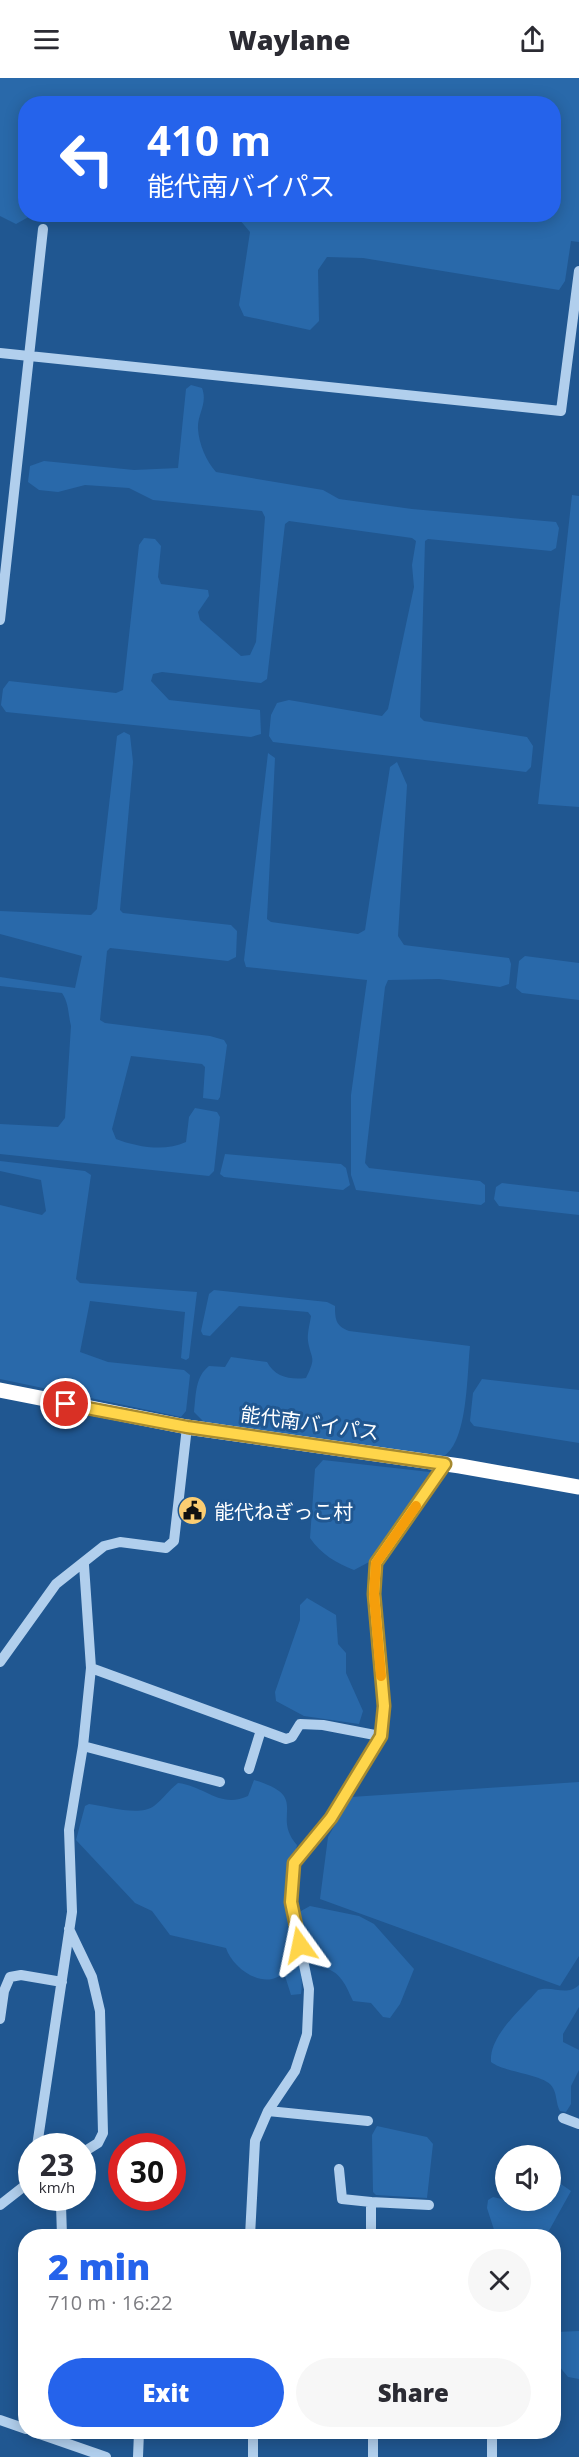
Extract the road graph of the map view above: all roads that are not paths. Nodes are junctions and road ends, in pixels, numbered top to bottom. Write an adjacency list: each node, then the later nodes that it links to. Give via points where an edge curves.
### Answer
1 (44, 229): 4 (street)
2 (579, 271): 4 (street, via 561,411)
3 (0, 354): 4 (street)
4 (30, 356): 5 (street)
5 (0, 620)
6 (0, 1390): 7 (highway, 能代南バイパス)
7 (187, 1427): 8 (highway, 能代南バイパス); 10 (street, via 174,1541 166,1548 120,1542 104,1546)
8 (445, 1464): 9 (highway, 能代南バイパス); 14 (street, via 376,1563 374,1594 384,1706)
9 (579, 1487)
10 (84, 1564): 11 (street, via 56,1584); 12 (street)
11 (0, 1662)
12 (91, 1668): 13 (street); 15 (street)
13 (261, 1730): 14 (street, via 286,1739 292,1737 300,1724 323,1725); 16 (street)
14 (381, 1736): 21 (street, via 331,1818 294,1863 291,1902 309,1989 307,2034 295,2071)
15 (83, 1746): 17 (street); 18 (street, via 69,1830 73,1888)
16 (249, 1769)
17 (220, 1782)
18 (69, 1929): 19 (street); 26 (street, via 92,1977 100,2011 103,2133)
19 (62, 1982): 20 (street, via 21,1975 10,1977); 25 (street)
20 (0, 2019)
21 (268, 2111): 23 (street); 34 (street, via 255,2141)
22 (563, 2118): 24 (street)
23 (368, 2121)
24 (579, 2124)
25 (39, 2133)
26 (96, 2144)
27 (339, 2169): 29 (street, via 342,2199)
28 (18, 2191): 30 (street)
29 (371, 2202): 31 (street); 35 (street)
30 (0, 2205)
31 (429, 2205)
32 (63, 2211): 33 (street)
33 (62, 2229)
34 (250, 2229)
35 (371, 2229)
36 (0, 2420): 37 (street)
37 (18, 2426)
38 (54, 2439): 43 (street)
39 (139, 2439): 44 (street)
40 (253, 2439): 45 (street)
41 (373, 2439): 46 (street)
42 (492, 2439): 47 (street)
43 (106, 2457)
44 (138, 2457)
45 (253, 2457)
46 (373, 2457)
47 (492, 2457)

